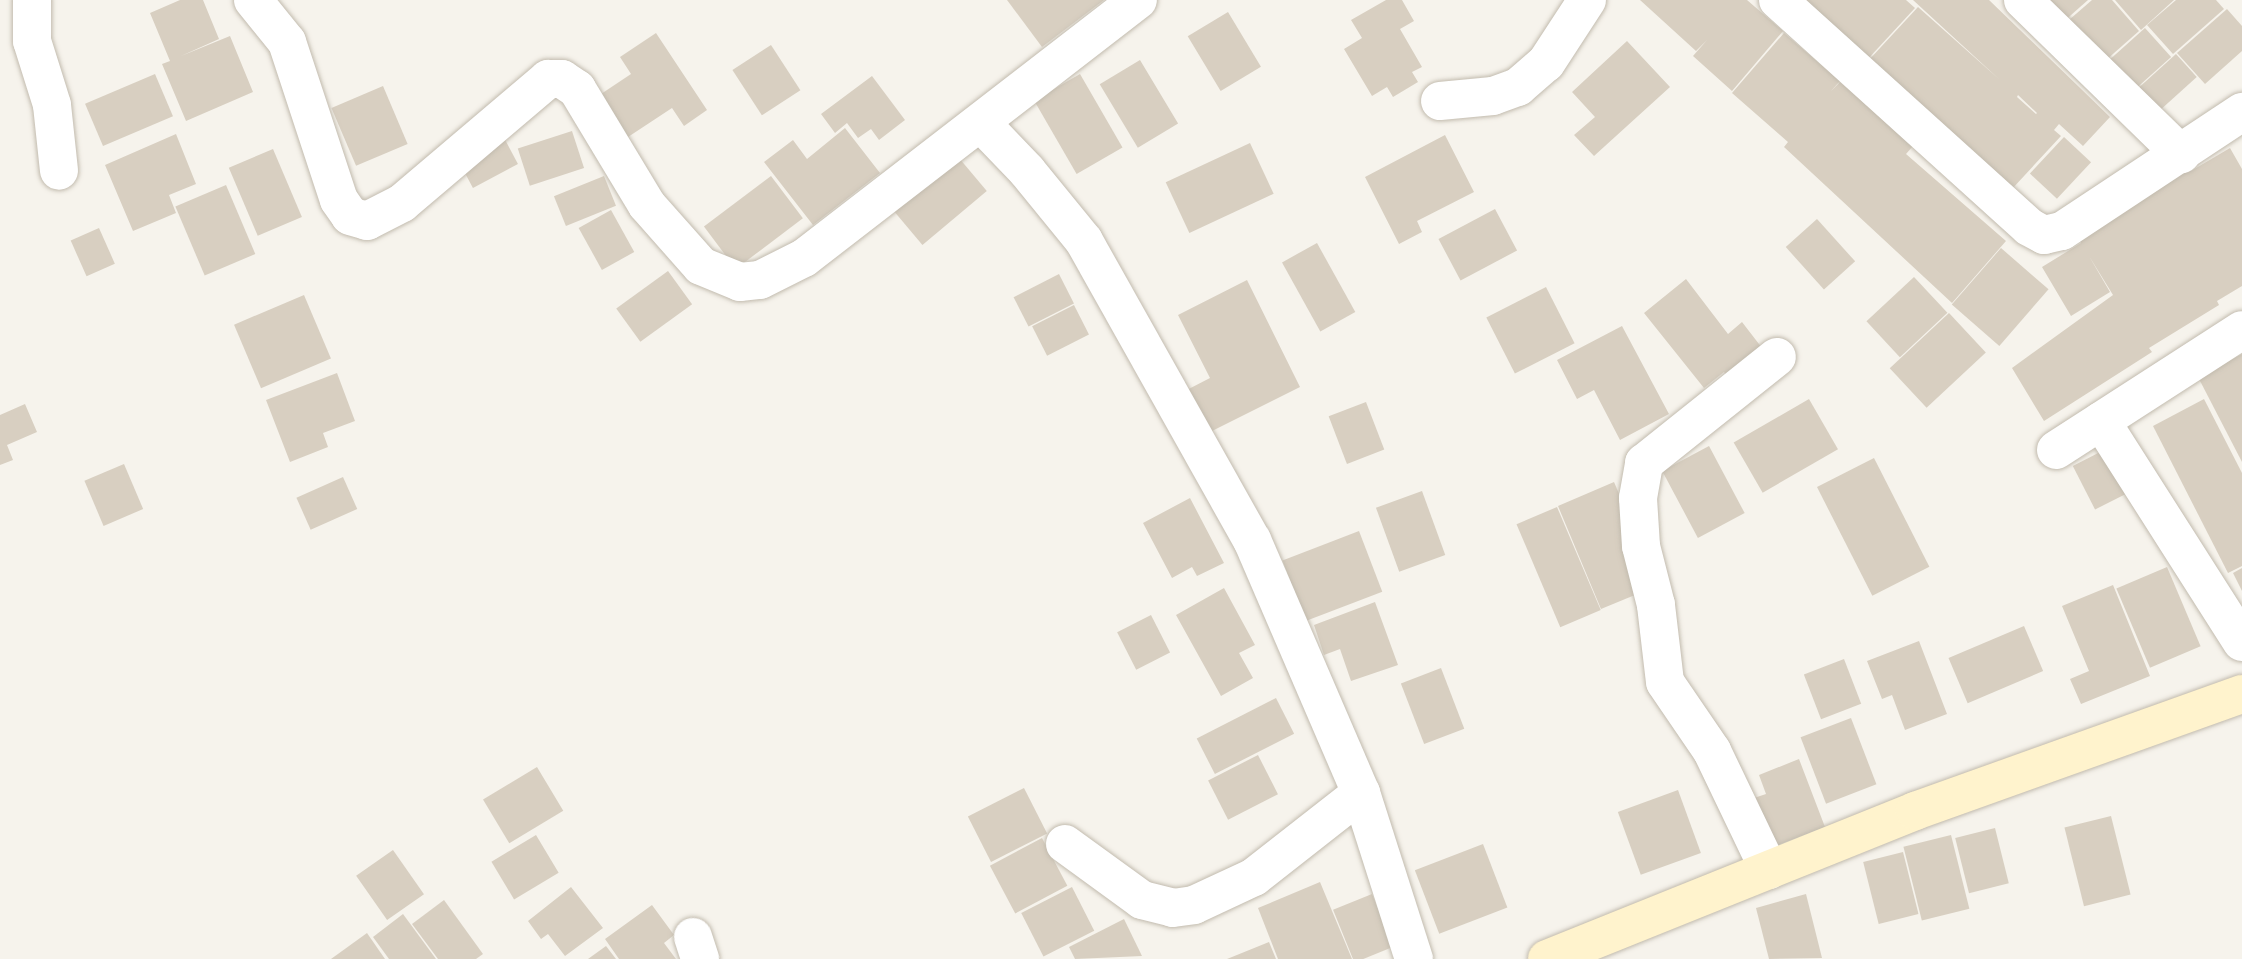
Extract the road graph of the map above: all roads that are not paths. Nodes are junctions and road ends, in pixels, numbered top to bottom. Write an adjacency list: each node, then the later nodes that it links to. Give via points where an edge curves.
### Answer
1 (32, 0): 11 (street, via 32,41 52,105)
2 (253, 0): 9 (street, via 287,42 339,200 350,216 367,221 402,203 548,79 562,79 577,89 647,205 701,266 740,282 760,280 804,258 956,137)
3 (1138, 0): 9 (street)
4 (1587, 0): 7 (street, via 1546,63 1518,87 1493,96)
5 (1778, 0): 10 (street, via 2029,227 2044,235 2062,231)
6 (2023, 0): 10 (street)
7 (1440, 101)
8 (2241, 114): 10 (street)
9 (982, 124): 18 (street, via 1084,242 1166,381 1252,540)
10 (2180, 154)
11 (59, 171)
12 (2242, 330): 14 (street)
13 (1777, 358): 20 (street, via 1644,463 1638,498 1641,546 1656,605 1665,682 1712,751)
14 (2101, 421): 15 (street); 16 (street)
15 (2056, 450)
16 (2242, 642)
17 (2242, 694): 20 (street, via 1915,811)
18 (1361, 793): 19 (street, via 1254,877 1194,905 1173,908 1142,900); 21 (street)
19 (1065, 844)
20 (1769, 870): 22 (street)
21 (1414, 959)
22 (1548, 959)

